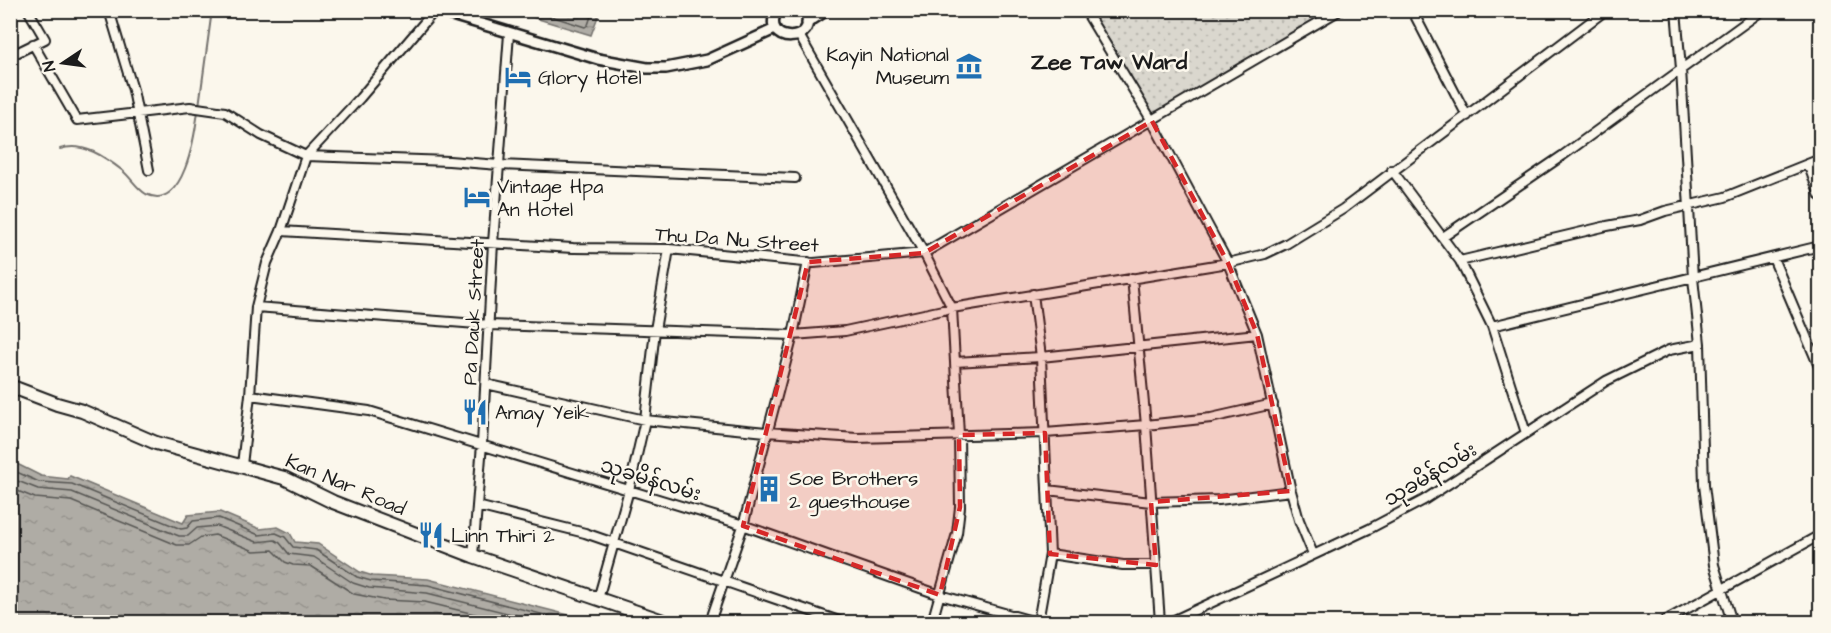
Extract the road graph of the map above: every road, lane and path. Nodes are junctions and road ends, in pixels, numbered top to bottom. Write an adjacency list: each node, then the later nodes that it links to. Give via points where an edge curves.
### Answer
1 (28, 10): 17 (street, via 45,39)
2 (109, 10): 20 (street)
3 (435, 10): 15 (street); 23 (street)
4 (777, 10): 14 (street, via 773,18)
5 (804, 10): 13 (street)
6 (827, 10): 13 (street)
7 (1085, 10): 22 (street)
8 (1340, 10): 22 (street, Thu Da Nu Street)
9 (1412, 10): 21 (street)
10 (1606, 10): 21 (street)
11 (1676, 10): 19 (street)
12 (1762, 10): 19 (street)
13 (807, 22): 16 (street)
14 (775, 29): 15 (street, via 707,60 666,68 629,66); 16 (street, via 788,38)
15 (509, 34): 26 (street, Pa Dauk Street)
16 (799, 36): 37 (street)
17 (33, 44): 18 (street); 20 (street, via 77,120)
18 (10, 56)
19 (1681, 69): 31 (street); 33 (street)
20 (138, 112): 23 (street, via 190,107 225,112 261,135); 27 (street)
21 (1467, 116): 28 (street)
22 (1152, 121): 37 (street, Thu Da Nu Street); 41 (street)
23 (306, 156): 26 (street); 32 (street)
24 (1821, 159): 25 (street)
25 (1808, 164): 30 (street); 31 (street, via 1725,197)
26 (499, 165): 29 (street); 34 (street, Pa Dauk Street)
27 (149, 170)
28 (1392, 170): 33 (street); 41 (street, via 1342,209 1286,244)
29 (795, 178)
30 (1821, 196)
31 (1689, 205): 39 (street); 43 (street)
32 (281, 231): 34 (street, Thu Da Nu Street); 45 (street, via 267,262)
33 (1443, 237): 39 (street)
34 (493, 243): 36 (street, Thu Da Nu Street); 47 (street, Pa Dauk Street)
35 (1821, 246): 38 (street)
36 (669, 249): 40 (street, Thu Da Nu Street); 49 (street)
37 (924, 253): 40 (street, Thu Da Nu Street); 46 (street)
38 (1773, 258): 43 (street); 56 (street)
39 (1460, 261): 48 (street)
40 (808, 262): 51 (street)
41 (1228, 263): 42 (street); 50 (street)
42 (1132, 278): 44 (street); 53 (street)
43 (1694, 278): 48 (street); 52 (street)
44 (1033, 294): 46 (street); 54 (street)
45 (256, 307): 47 (street); 59 (street)
46 (952, 308): 51 (street, via 846,331); 55 (street)
47 (490, 325): 49 (street); 57 (street, Pa Dauk Street)
48 (1492, 326): 65 (street)
49 (655, 330): 51 (street); 61 (street)
50 (1257, 334): 53 (street); 60 (street)
51 (793, 335): 63 (street)
52 (1700, 344): 65 (street, သုခမိန်လမ်း, via 1670,350 1606,381); 82 (street, via 1704,485)
53 (1139, 347): 54 (street); 62 (street)
54 (1041, 357): 55 (street); 64 (street)
55 (955, 362): 66 (street)
56 (1821, 369)
57 (486, 384): 61 (street); 67 (street, Pa Dauk Street)
58 (10, 386): 68 (main road, Kan Nar Road, via 156,443)
59 (250, 395): 67 (street, သုခမိန်လမ်း, via 369,411); 68 (street)
60 (1273, 404): 62 (street, via 1211,418); 71 (street)
61 (645, 420): 63 (street); 69 (street)
62 (1146, 425): 64 (street); 72 (street)
63 (766, 432): 66 (street, via 857,438); 74 (street)
64 (1045, 433): 66 (street); 70 (street)
65 (1527, 433): 78 (street, သုခမိန်လမ်း, via 1424,500)
66 (959, 435): 83 (street, via 957,533)
67 (482, 444): 69 (street, သုခမိန်လမ်း); 73 (street, Pa Dauk Street)
68 (242, 465): 79 (main road, Kan Nar Road, via 284,478 333,502)
69 (629, 490): 74 (street, သုခမိန်လမ်း); 76 (street)
70 (1047, 490): 72 (street); 77 (street)
71 (1291, 491): 72 (street, via 1219,500); 78 (street)
72 (1151, 502): 80 (street)
73 (477, 506): 76 (street); 79 (street, Pa Dauk Street)
74 (743, 526): 81 (street); 83 (street, သုခမိန်လမ်း)
75 (1821, 535): 82 (street)
76 (614, 542): 81 (street); 84 (street)
77 (1050, 554): 80 (street, via 1124,565); 89 (street)
78 (1313, 554): 91 (street, သုခမိန်လမ်း)
79 (473, 556): 84 (main road, Kan Nar Road)
80 (1156, 565): 90 (street)
81 (724, 580): 86 (street); 87 (street)
82 (1721, 591): 92 (street); 93 (street)
83 (940, 595): 88 (street); 89 (street, သုခမိန်လမ်း)
84 (598, 599): 85 (main road, Kan Nar Road)
85 (666, 622)
86 (710, 622)
87 (842, 622)
88 (932, 622)
89 (1037, 622)
90 (1160, 622)
91 (1170, 622)
92 (1663, 622)
93 (1732, 622)

